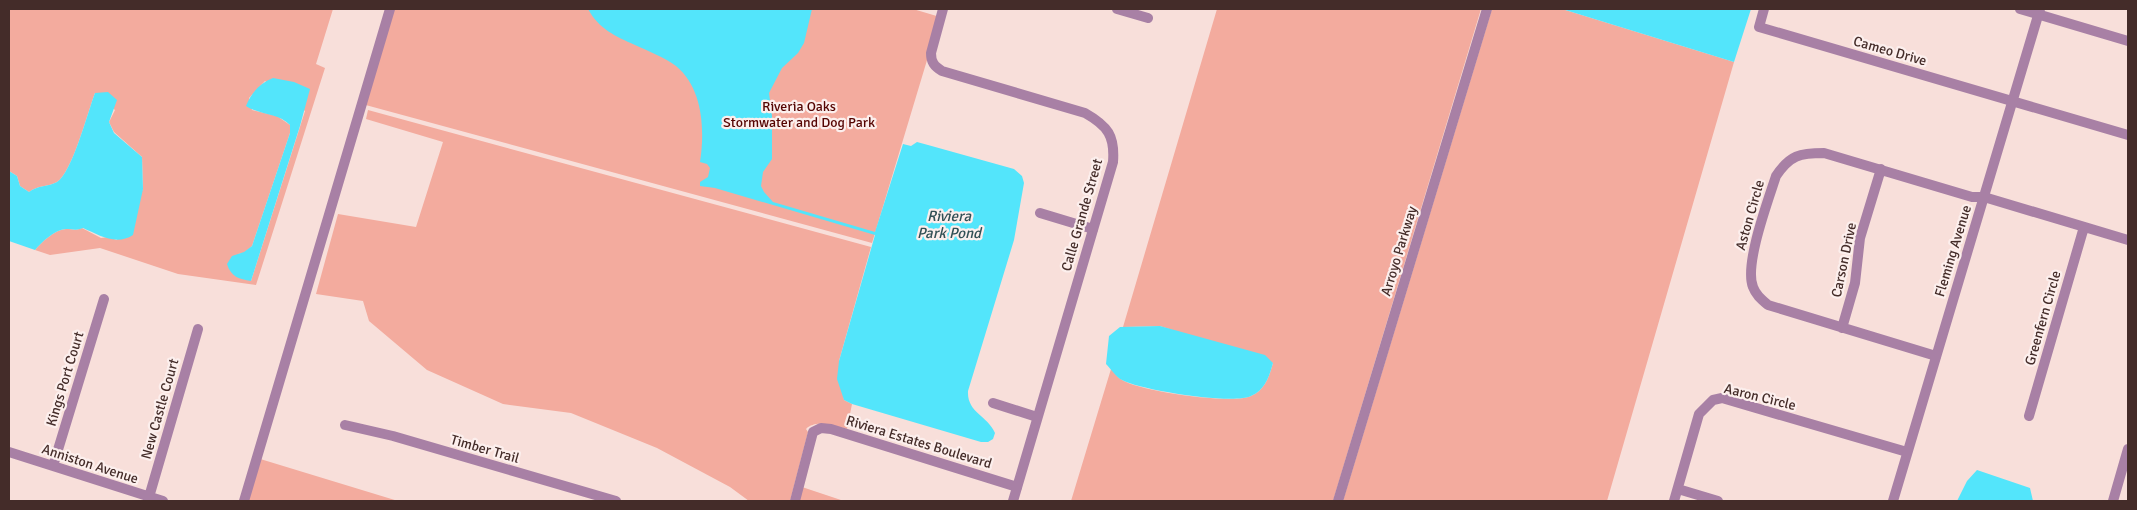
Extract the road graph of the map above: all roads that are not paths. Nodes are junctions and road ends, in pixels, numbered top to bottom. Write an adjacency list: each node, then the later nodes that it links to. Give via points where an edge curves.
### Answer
1 (390, 9): 34 (street)
2 (943, 9): 16 (street, Calle Grande Street, via 931,53 935,66 942,71 1086,113 1109,133 1114,146 1113,162)
3 (1116, 9): 8 (street)
4 (1486, 9): 38 (street, Arroyo Parkway)
5 (1764, 9): 10 (street, Cameo Drive, via 1759,28)
6 (2020, 9): 7 (street)
7 (2040, 11): 9 (street); 10 (street, Fleming Avenue)
8 (1148, 18)
9 (2128, 40)
10 (2013, 101): 11 (street, Cameo Drive); 13 (street, Fleming Avenue)
11 (2128, 135)
12 (1881, 169): 13 (street, Aston Circle, via 1972,197); 19 (street, Carson Drive, via 1860,238 1855,283); 19 (street, Aston Circle, via 1824,153 1806,153 1791,158 1776,176 1750,265 1752,285 1757,296 1768,305)
13 (1984, 197): 15 (street, Aston Circle); 21 (street, Fleming Avenue)
14 (1040, 213): 16 (street)
15 (2084, 227): 17 (street, Aston Circle); 23 (street, Greenfern Circle)
16 (1093, 229): 24 (street, Calle Grande Street)
17 (2128, 240)
18 (104, 299): 29 (street, Kings Port Court)
19 (1842, 328): 21 (street, Aston Circle)
20 (198, 329): 32 (street, New Castle Court)
21 (1936, 356): 28 (street, Fleming Avenue)
22 (993, 403): 24 (street)
23 (2029, 416)
24 (1037, 417): 30 (street, Calle Grande Street)
25 (345, 425): 35 (street, Timber Trail)
26 (2128, 449): 42 (street)
27 (9, 452): 29 (street, Anniston Avenue)
28 (1907, 452): 31 (street, Aaron Circle, via 1722,398 1713,400 1699,414); 41 (street, Fleming Avenue)
29 (53, 466): 32 (street, Anniston Avenue)
30 (1017, 487): 36 (street, Riviera Estates Boulevard, via 821,428 813,432); 37 (street, Calle Grande Street)
31 (1678, 489): 39 (street, Aaron Circle); 40 (street)
32 (149, 497): 33 (street, Anniston Avenue)
33 (164, 501)
34 (244, 501)
35 (616, 501)
36 (795, 501)
37 (1013, 501)
38 (1338, 501)
39 (1674, 501)
40 (1718, 501)
41 (1892, 501)
42 (2112, 501)

